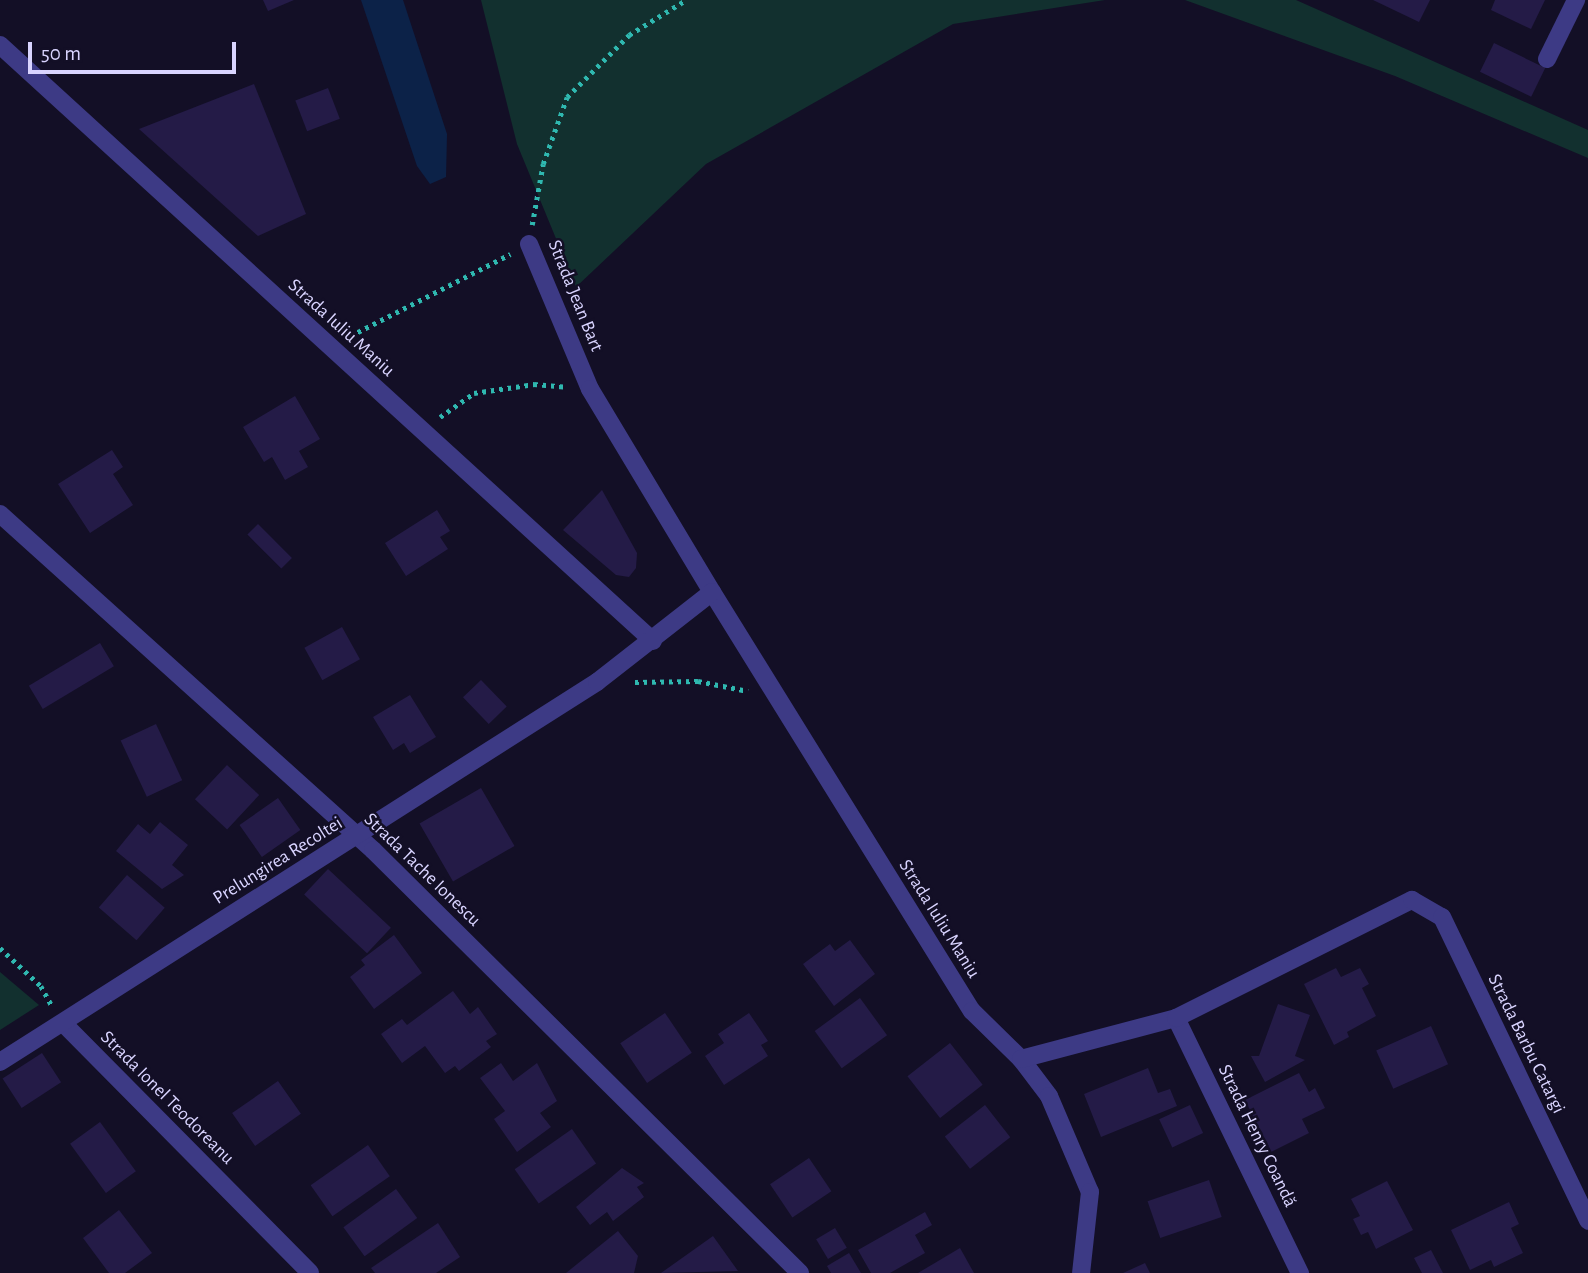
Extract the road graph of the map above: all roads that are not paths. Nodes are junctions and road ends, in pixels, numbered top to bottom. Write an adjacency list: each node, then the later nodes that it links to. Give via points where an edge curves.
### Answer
1 (1576, 0): 3 (street)
2 (0, 45): 7 (street, Strada Iuliu Maniu)
3 (1548, 58)
4 (529, 244): 6 (street, Strada Jean Bart, via 590,389)
5 (0, 514): 8 (street, Strada Tache Ionescu)
6 (712, 592): 7 (street, Prelungirea Recoltei); 11 (street, Strada Iuliu Maniu, via 972,1011)
7 (653, 642): 8 (street, Prelungirea Recoltei)
8 (357, 835): 10 (street, Prelungirea Recoltei); 14 (street, Strada Tache Ionescu)
9 (1176, 1018): 11 (street); 13 (street, Strada Barbu Catargi, via 1412,900 1442,917); 17 (street, Strada Henry Coandă)
10 (63, 1023): 12 (street, Prelungirea Recoltei); 15 (street, Strada Ionel Teodoreanu)
11 (1021, 1059): 16 (street, Strada Iuliu Maniu, via 1049,1096 1090,1192)
12 (0, 1062)
13 (1588, 1221)
14 (795, 1271)
15 (310, 1273)
16 (1081, 1273)
17 (1300, 1273)

